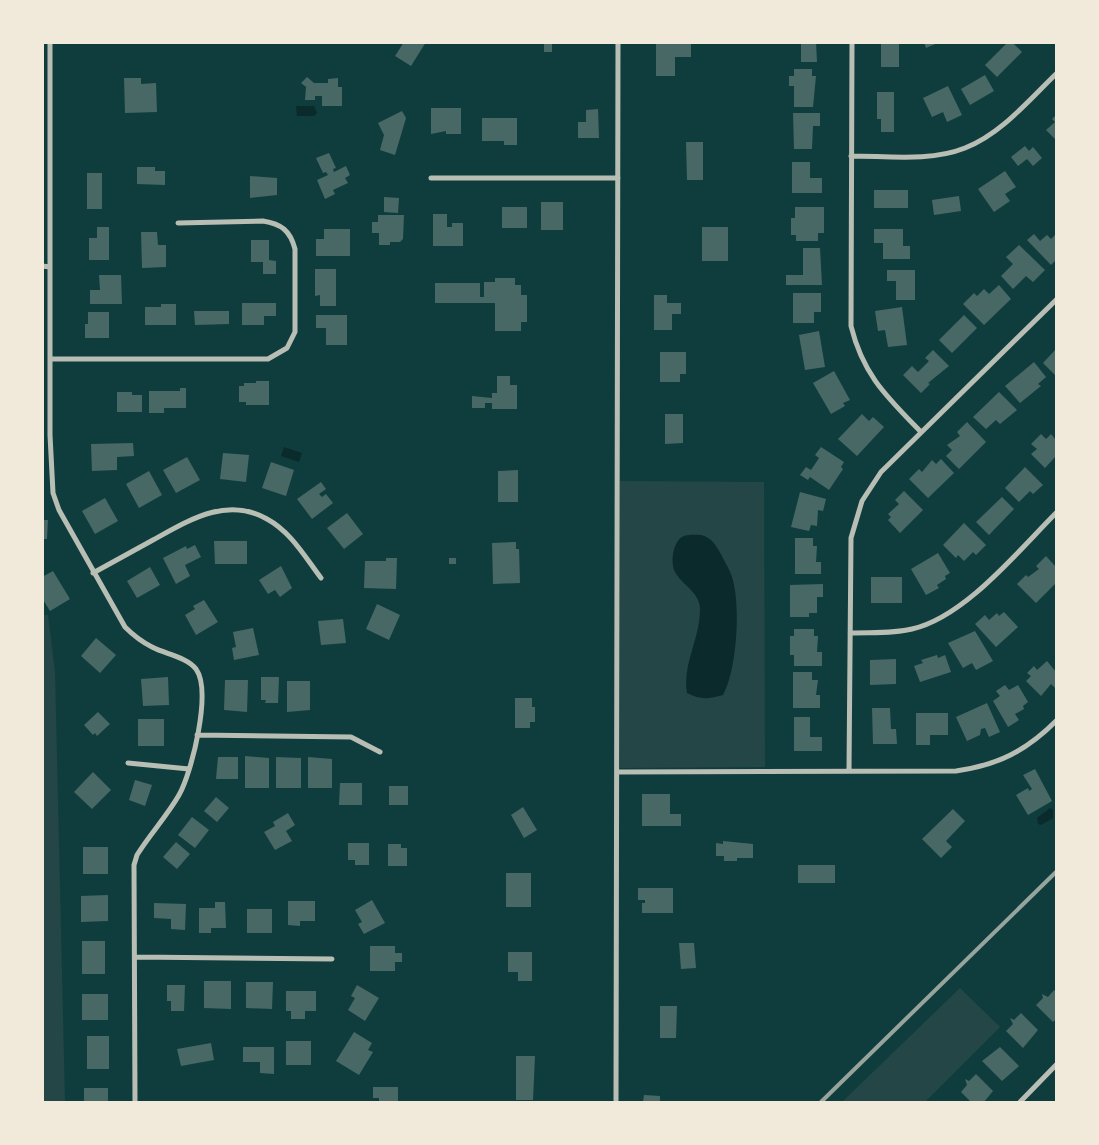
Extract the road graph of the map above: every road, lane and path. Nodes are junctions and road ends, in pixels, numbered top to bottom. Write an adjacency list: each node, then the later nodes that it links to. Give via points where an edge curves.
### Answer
1 (50, 42): 6 (street)
2 (618, 42): 9 (street)
3 (852, 42): 7 (street)
4 (1056, 74): 7 (street, via 1004,124 964,149 922,156)
5 (42, 90): 6 (street)
6 (50, 90): 12 (street)
7 (851, 156): 15 (street, via 849,309 857,351 879,388)
8 (431, 178): 9 (street)
9 (618, 178): 28 (street)
10 (178, 223): 14 (street, via 263,221 285,228 292,237 295,268 295,332 287,348 268,359)
11 (42, 266): 12 (street)
12 (50, 267): 14 (street)
13 (1056, 300): 15 (street)
14 (50, 359): 17 (street)
15 (921, 432): 21 (street, via 881,472 862,501 851,538)
16 (42, 434): 17 (street)
17 (50, 434): 19 (street, via 53,493 70,533)
18 (1056, 513): 21 (street, via 974,594 944,616 912,629)
19 (94, 573): 20 (street, via 188,520 207,512 240,510 263,517 282,530); 23 (street, via 115,613 132,634 196,669 202,681 203,694)
20 (321, 578)
21 (850, 633): 27 (street)
22 (1056, 721): 27 (street, via 1038,740 983,767 956,771)
23 (197, 735): 24 (street, via 351,738); 26 (street)
24 (380, 752)
25 (128, 763): 26 (street)
26 (189, 769): 29 (street, via 180,794 136,860 133,880)
27 (849, 770): 28 (street)
28 (617, 772): 33 (street)
29 (136, 958): 30 (street); 32 (street)
30 (332, 959)
31 (1056, 1065): 34 (street)
32 (135, 1102)
33 (616, 1102)
34 (1020, 1102)

